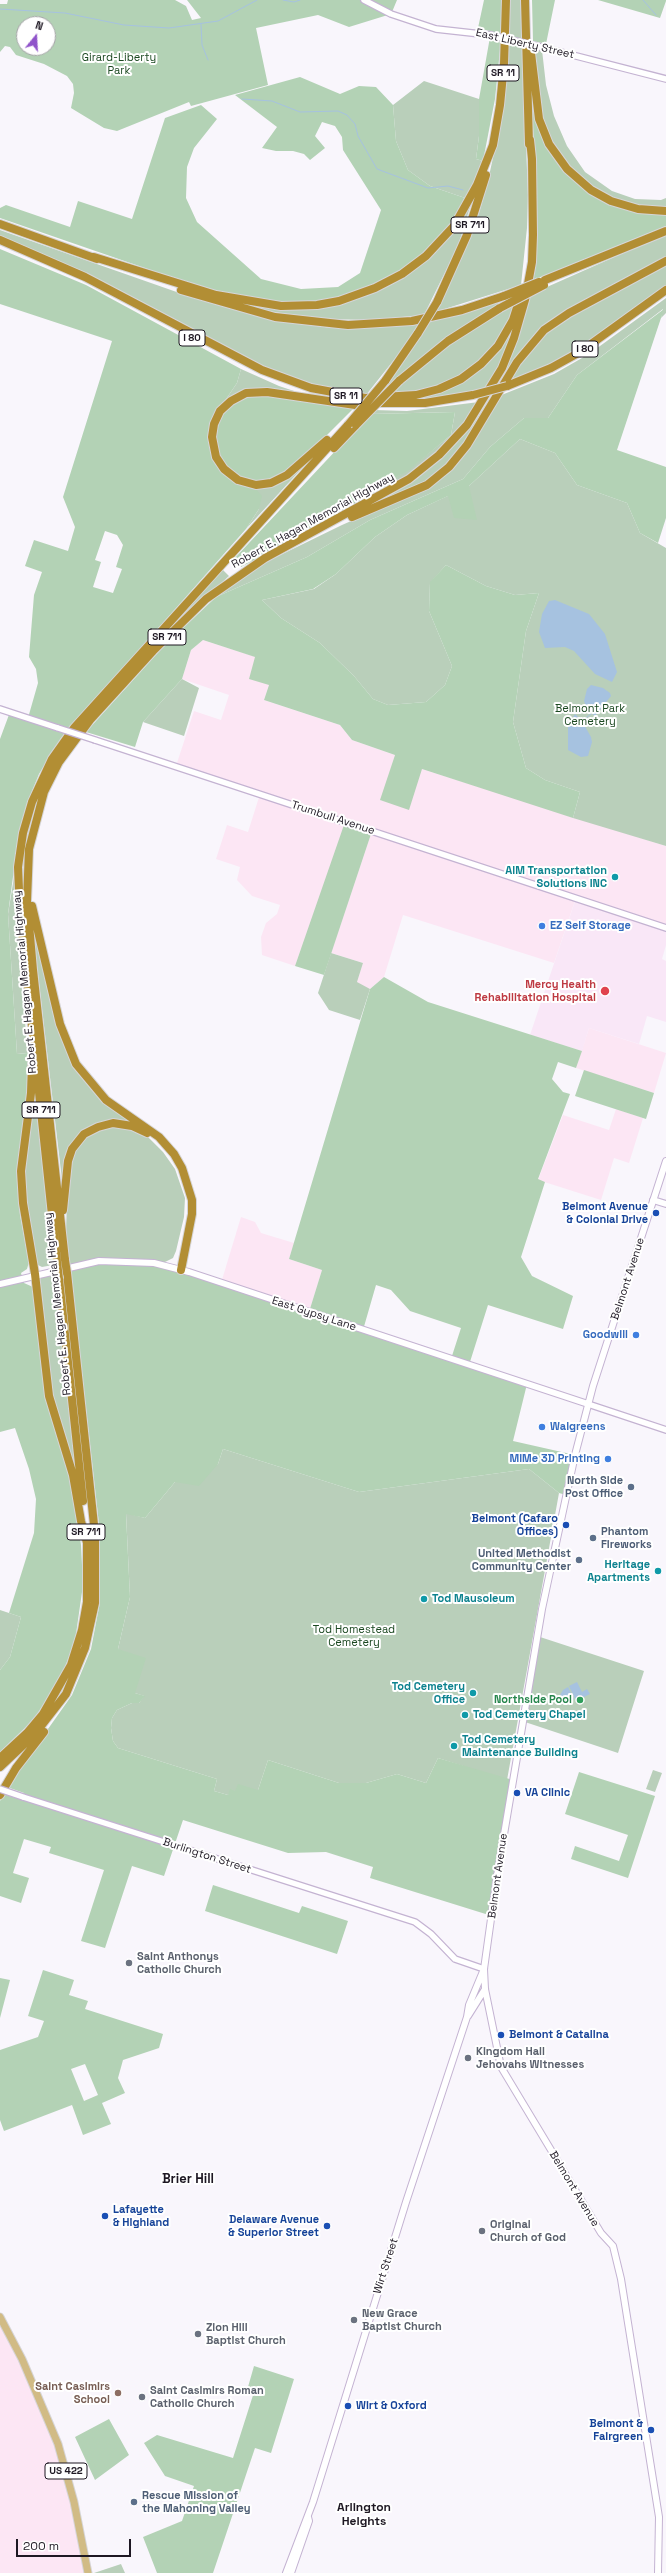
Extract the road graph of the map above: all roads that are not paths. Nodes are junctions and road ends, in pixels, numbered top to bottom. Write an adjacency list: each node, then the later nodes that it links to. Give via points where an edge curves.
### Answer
1 (364, 0): 4 (street, East Liberty Street, bridge, via 391,14 436,30 490,35)
2 (506, 0): 6 (highway, SR 11, via 504,64)
3 (525, 0): 5 (highway, SR 11); 7 (highway, via 530,26 537,112 555,154 573,175 601,196 626,206)
4 (666, 79)
5 (530, 140): 10 (highway, SR 11, via 529,243 524,284 513,320 498,346 471,372 450,384 416,395 389,398 344,396 279,377 231,355 85,277); 20 (highway, Robert E. Hagan Memorial Highway / SR 711, via 532,262 519,323 495,382 467,426 424,468 388,493)
6 (493, 145): 12 (highway, SR 11, via 468,204 438,244 418,263 390,281 339,301 298,306 254,303 216,295); 19 (highway, SR 711, bridge, via 483,189 469,229 437,302 385,381)
7 (666, 211)
8 (0, 224): 12 (highway)
9 (666, 231): 14 (highway)
10 (0, 240)
11 (0, 244): 18 (highway, I 80, via 94,285 238,362 288,384 343,399 381,404)
12 (94, 257): 14 (highway, bridge, via 228,305 275,317 319,324 364,325 412,321 462,310)
13 (666, 261): 20 (highway, via 569,313 544,330 517,362 460,456 434,480 417,490)
14 (544, 282): 19 (highway, bridge, via 448,341)
15 (666, 290): 17 (highway, I 80)
16 (666, 294): 17 (highway)
17 (655, 298): 18 (highway, I 80, bridge, via 580,352 551,368)
18 (472, 398): 19 (highway, via 422,407 380,407 267,392 246,393 220,411 212,430 212,444 220,463 234,478 249,484 267,484 295,470)
19 (349, 425): 24 (highway, Robert E. Hagan Memorial Highway / SR 711, via 276,509 258,523 74,728 43,776 26,823 18,867)
20 (322, 529): 22 (highway, Robert E. Hagan Memorial Highway / SR 711, via 248,568 206,599 153,651 90,720 59,762 44,792 30,841)
21 (0, 709): 23 (street, Trumbull Avenue, bridge)
22 (27, 876): 28 (highway, Robert E. Hagan Memorial Highway / SR 711, via 32,970); 30 (highway, via 57,1015 71,1054 86,1079 106,1100 167,1145 189,1184 192,1214)
23 (666, 928)
24 (25, 959): 29 (highway, Robert E. Hagan Memorial Highway / SR 711); 31 (highway, via 32,1069 21,1183)
25 (666, 1161): 26 (main road, Belmont Avenue)
26 (653, 1200): 27 (street); 33 (main road, Belmont Avenue)
27 (666, 1204)
28 (61, 1229): 29 (highway, Robert E. Hagan Memorial Highway / SR 711); 30 (highway, via 65,1173 72,1149 91,1130 106,1124 132,1126 149,1135 166,1150 184,1182 188,1215)
29 (61, 1261): 35 (highway, Robert E. Hagan Memorial Highway / SR 711, bridge, via 59,1279); 36 (highway, Robert E. Hagan Memorial Highway / SR 711, bridge, via 67,1274 97,1570 90,1630 80,1664)
30 (179, 1269): 31 (main road, East Gypsy Lane, via 130,1260 99,1261); 33 (main road, East Gypsy Lane)
31 (35, 1274): 32 (main road, East Gypsy Lane); 35 (highway, via 49,1396 73,1475 80,1521)
32 (0, 1284)
33 (588, 1404): 34 (street); 41 (main road, Belmont Avenue, via 542,1609 498,1869)
34 (666, 1430)
35 (88, 1543): 37 (highway, Robert E. Hagan Memorial Highway / SR 711, via 89,1586 86,1609 71,1665 43,1714)
36 (66, 1694): 38 (highway, Robert E. Hagan Memorial Highway / SR 711, via 34,1735); 40 (highway, via 58,1712 16,1768)
37 (0, 1758)
38 (0, 1767)
39 (0, 1789): 41 (street, Burlington Street, bridge, via 415,1922 431,1934 455,1959)
40 (0, 1795)
41 (484, 1969): 42 (main road, Belmont Avenue); 43 (main road, Wirt Street, via 469,2005)
42 (485, 1989): 43 (main road, Wirt Street); 49 (main road, Belmont Avenue, via 501,2067 601,2233 613,2246 621,2279 659,2517)
43 (467, 2017): 45 (main road, Wirt Street)
44 (0, 2317): 46 (main road, US 422, via 22,2359 58,2444 74,2502)
45 (308, 2517): 47 (main road, Wirt Street, via 304,2519); 48 (main road, Wirt Street)
46 (88, 2573)
47 (286, 2573)
48 (291, 2573)
49 (658, 2573)

